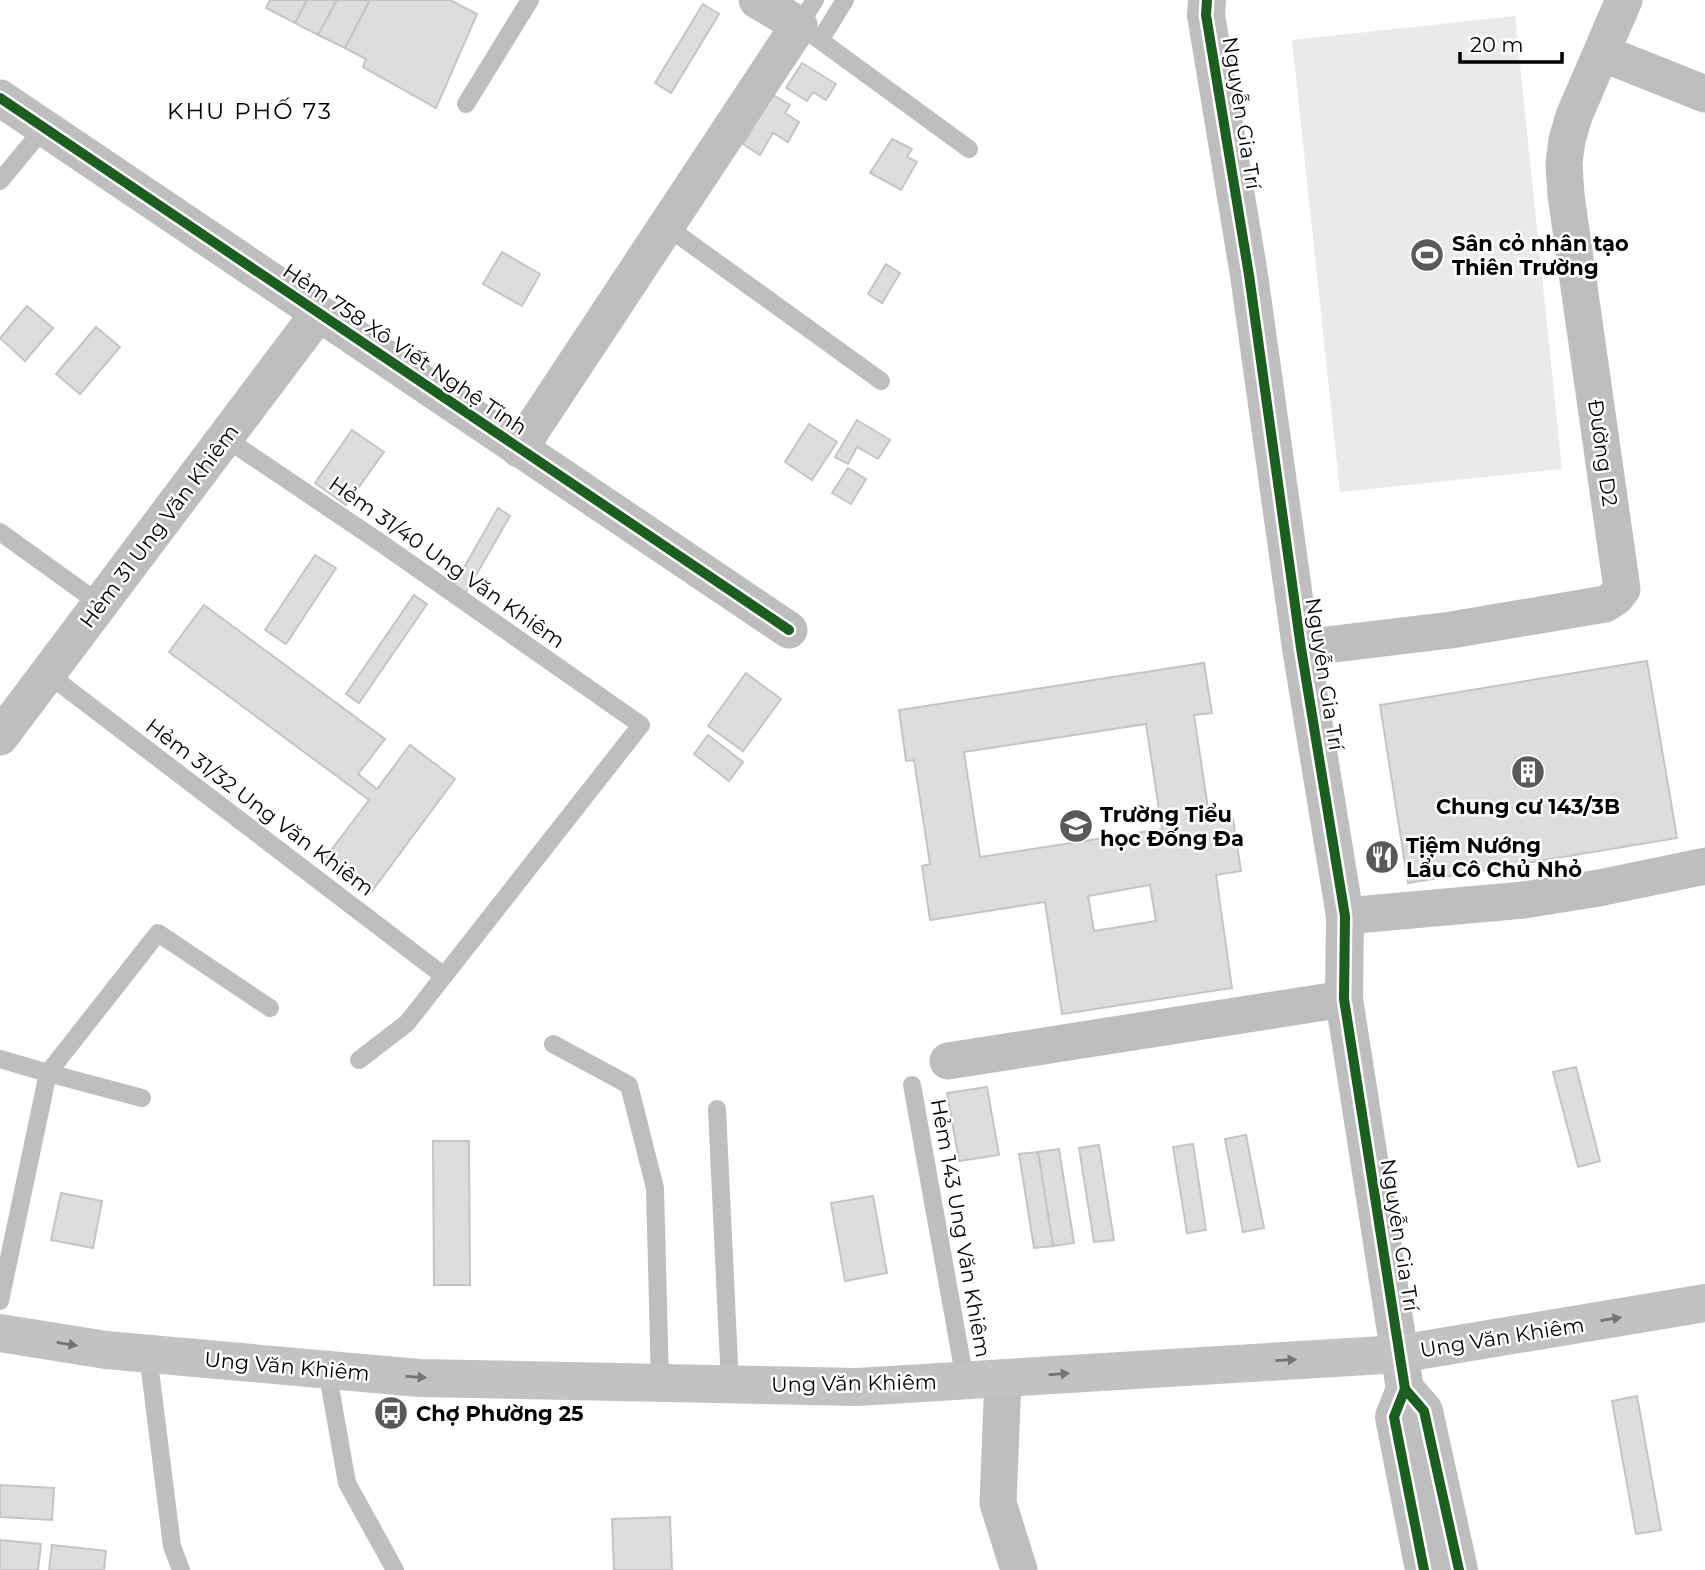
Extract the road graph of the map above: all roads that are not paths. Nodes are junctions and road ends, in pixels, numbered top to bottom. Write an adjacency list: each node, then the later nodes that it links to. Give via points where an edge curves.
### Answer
1 (530, 0): 10 (lane)
2 (757, 0): 6 (street)
3 (845, 0): 6 (lane)
4 (1207, 0): 22 (street, Nguyễn Gia Trí)
5 (1624, 0): 7 (street, Đường D2)
6 (812, 21): 12 (lane); 14 (street)
7 (1602, 53): 8 (street); 22 (street, Đường D2, via 1574,116 1564,163 1622,589 1605,604 1451,630)
8 (1705, 94)
9 (0, 98): 11 (street, Hẻm 758 Xô Viết Nghệ Tĩnh)
10 (466, 104)
11 (43, 129): 13 (lane); 15 (street, Hẻm 758 Xô Viết Nghệ Tĩnh)
12 (969, 149)
13 (0, 181)
14 (666, 226): 16 (lane); 18 (street)
15 (318, 314): 17 (street, Hẻm 31 Ung Văn Khiêm); 18 (street, Hẻm 758 Xô Viết Nghệ Tĩnh)
16 (881, 381)
17 (225, 438): 20 (street, Hẻm 31 Ung Văn Khiêm); 27 (lane, Hẻm 31/40 Ung Văn Khiêm, via 641,724)
18 (519, 449): 21 (street, Hẻm 758 Xô Viết Nghệ Tĩnh)
19 (0, 532): 20 (lane)
20 (100, 604): 23 (street, Hẻm 31 Ung Văn Khiêm)
21 (789, 630)
22 (1301, 648): 26 (street, Nguyễn Gia Trí)
23 (48, 674): 24 (street, Hẻm 31 Ung Văn Khiêm); 27 (lane, Hẻm 31/32 Ung Văn Khiêm)
24 (0, 737)
25 (1705, 866): 26 (street, via 1524,900)
26 (1345, 916): 28 (street, Nguyễn Gia Trí)
27 (444, 976): 32 (lane, via 407,1023)
28 (1344, 999): 33 (street); 43 (street, Nguyễn Gia Trí)
29 (270, 1008): 34 (lane, via 158,933)
30 (553, 1044): 46 (lane, via 629,1086 655,1188)
31 (0, 1059): 34 (lane)
32 (359, 1060)
33 (948, 1061)
34 (48, 1073): 36 (lane); 38 (lane)
35 (912, 1085): 45 (lane, Hẻm 143 Ung Văn Khiêm)
36 (142, 1098)
37 (717, 1109): 47 (lane)
38 (0, 1301)
39 (1705, 1303): 43 (main road, Ung Văn Khiêm, one-way to 39)
40 (0, 1333): 41 (main road, Ung Văn Khiêm, one-way to 41)
41 (148, 1354): 42 (main road, Ung Văn Khiêm); 48 (lane, via 172,1546)
42 (327, 1370): 46 (main road, Ung Văn Khiêm, one-way to 46, via 419,1378); 49 (lane, via 347,1483)
43 (1402, 1371): 44 (main road, Ung Văn Khiêm, one-way to 43); 51 (street, Nguyễn Gia Trí, via 1394,1417); 52 (street, Nguyễn Gia Trí, via 1424,1411)
44 (1003, 1378): 45 (main road, Ung Văn Khiêm); 50 (street, via 998,1503)
45 (965, 1380): 47 (main road, Ung Văn Khiêm, via 857,1387)
46 (660, 1383): 47 (main road, Ung Văn Khiêm)
47 (730, 1385)
48 (181, 1570)
49 (395, 1570)
50 (1019, 1570)
51 (1424, 1570)
52 (1459, 1570)

